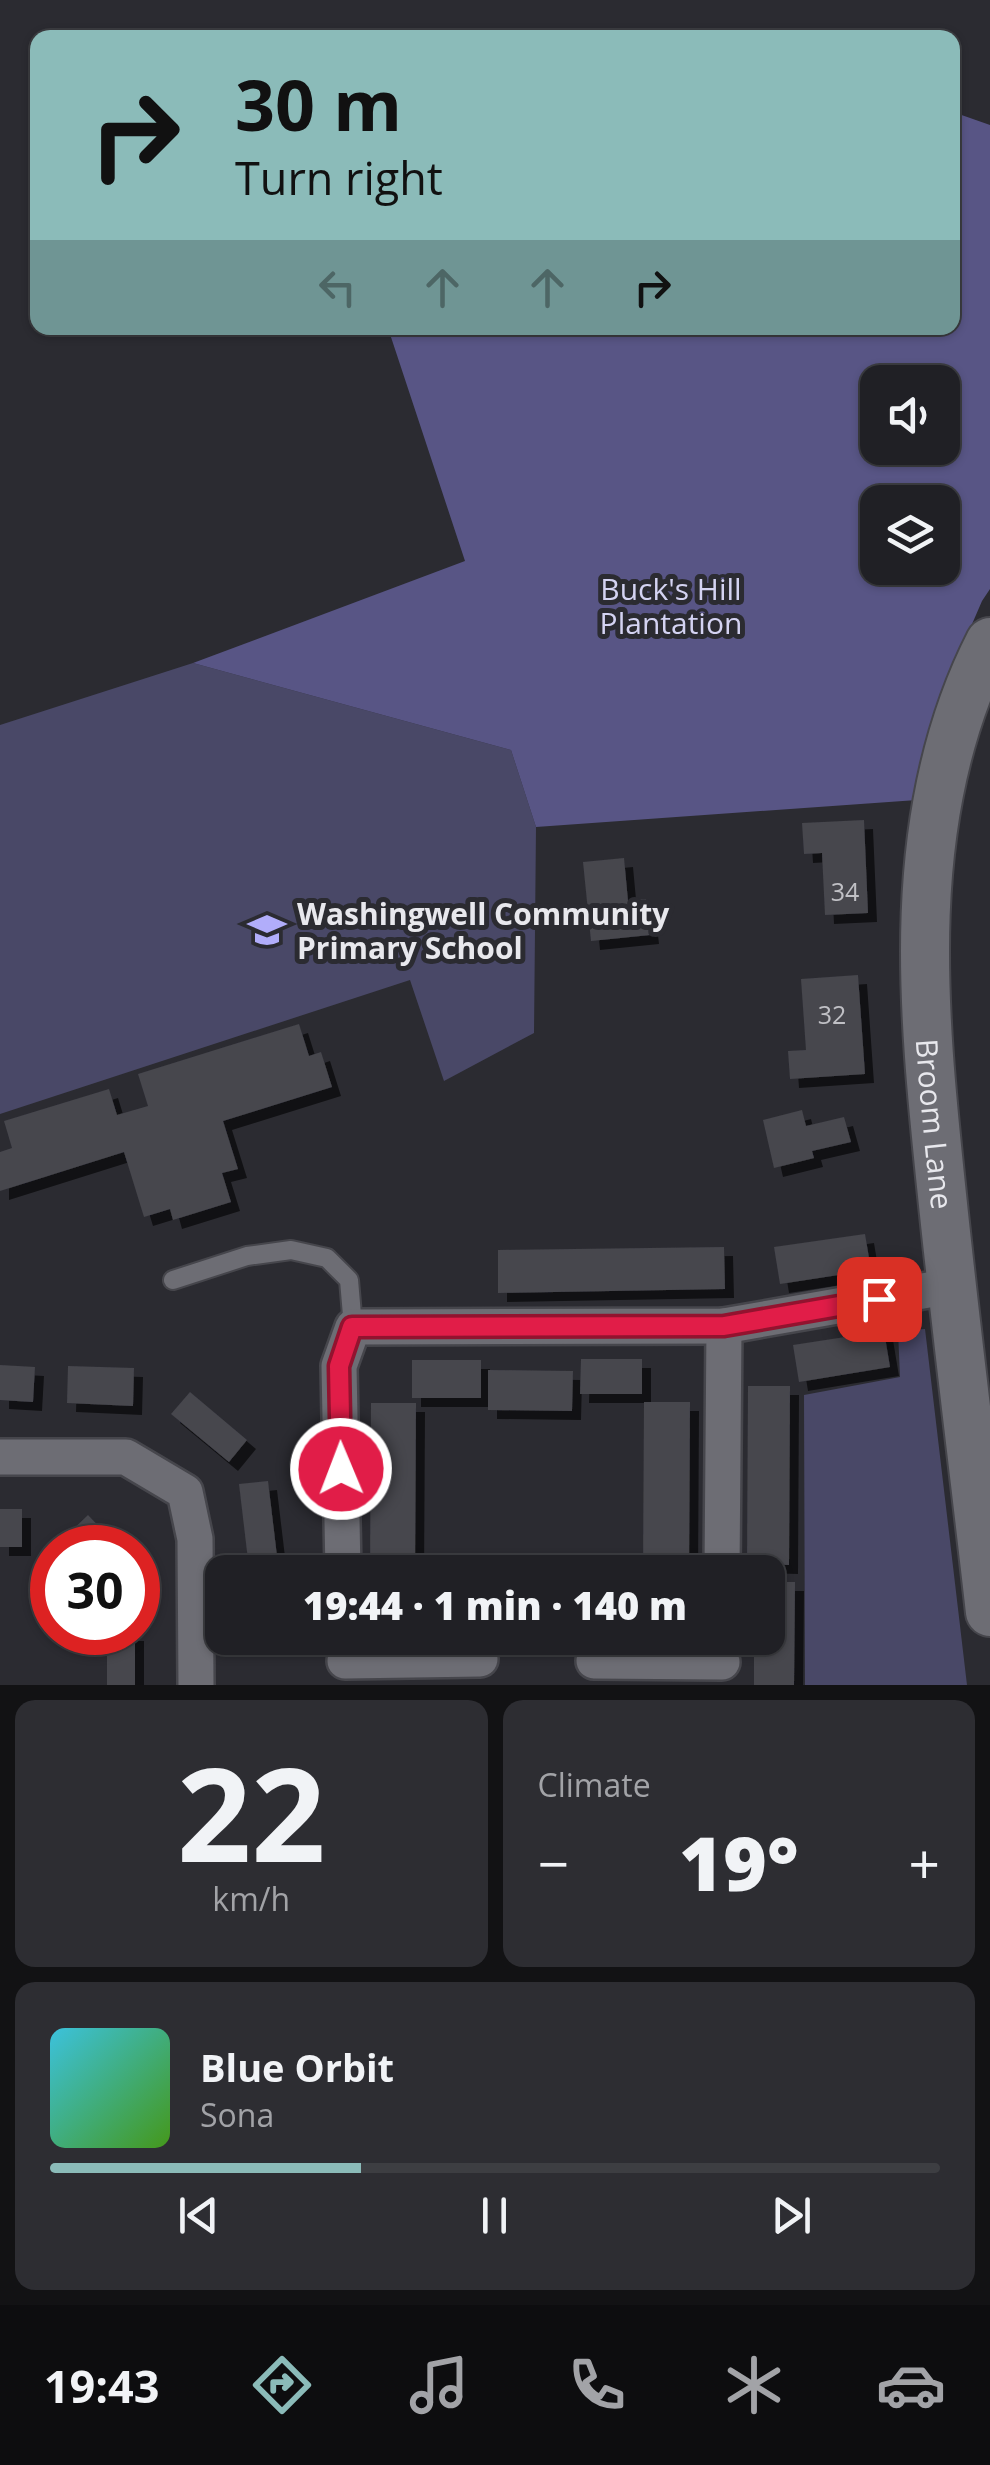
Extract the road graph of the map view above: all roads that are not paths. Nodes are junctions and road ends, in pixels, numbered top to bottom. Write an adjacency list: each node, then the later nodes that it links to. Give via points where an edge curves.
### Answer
1 (990, 642): 3 (street, Broom Lane, via 948,748 927,898 928,1060)
2 (173, 1280): 5 (lane, via 247,1256 291,1250 327,1258 350,1280)
3 (952, 1286): 4 (street); 6 (street, Broom Lane)
4 (724, 1326): 5 (street); 9 (street)
5 (352, 1327): 8 (street, via 339,1366)
6 (975, 1342): 10 (street, Broom Lane)
7 (0, 1456): 15 (street, via 126,1457 185,1492 195,1539)
8 (343, 1555)
9 (722, 1555)
10 (990, 1612)
11 (480, 1659): 12 (street)
12 (345, 1661)
13 (594, 1661): 14 (street)
14 (722, 1661)
15 (196, 1685)

